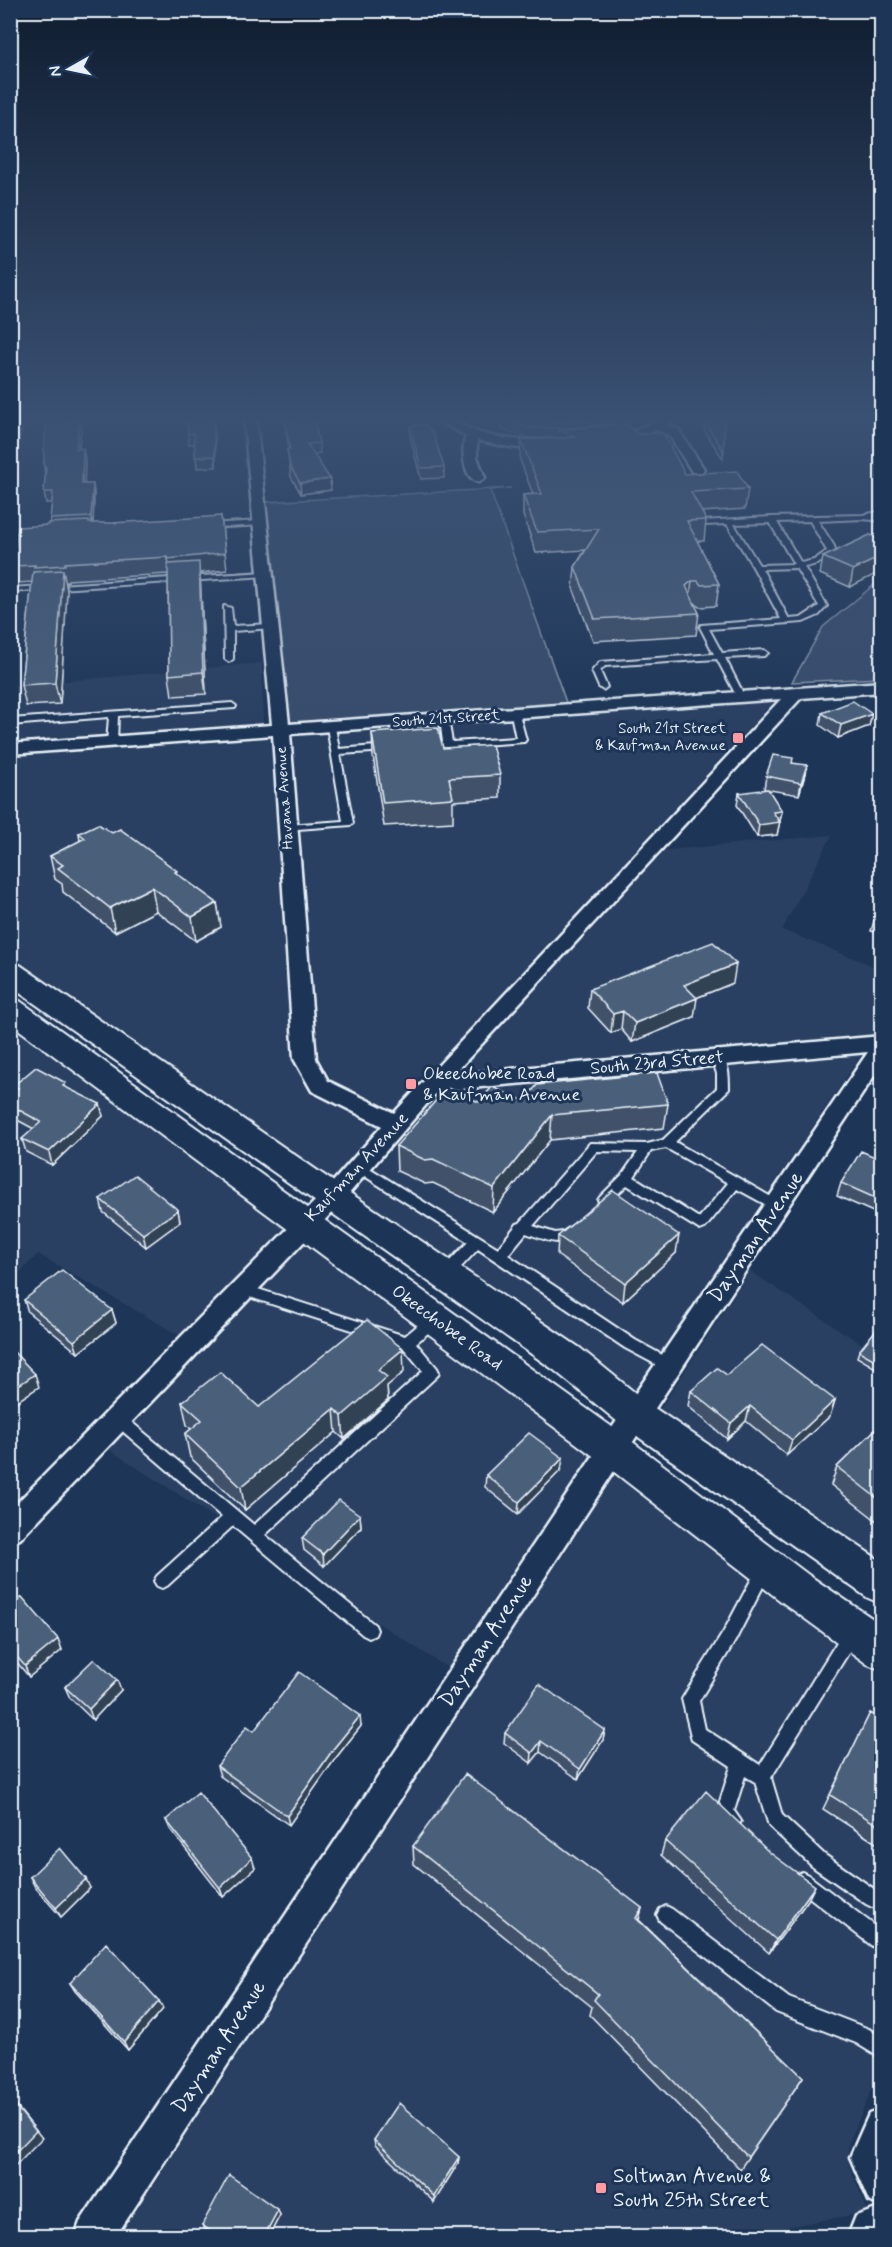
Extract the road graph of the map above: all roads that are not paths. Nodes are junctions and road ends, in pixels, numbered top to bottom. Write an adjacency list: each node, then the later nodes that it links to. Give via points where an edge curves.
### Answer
1 (229, 525): 6 (lane)
2 (260, 525): 11 (street, Havana Avenue)
3 (731, 525): 10 (lane)
4 (775, 525): 9 (lane)
5 (816, 525): 9 (lane, via 831,551 819,561)
6 (194, 527)
7 (43, 535): 8 (lane)
8 (10, 537)
9 (798, 564): 10 (lane); 14 (lane, via 823,606 803,620)
10 (757, 567): 14 (lane)
11 (265, 574): 12 (lane); 15 (street, Havana Avenue)
12 (10, 590)
13 (227, 608): 16 (lane)
14 (787, 622): 18 (lane, via 702,624)
15 (271, 626): 16 (lane); 30 (street, Havana Avenue)
16 (229, 629): 19 (lane)
17 (764, 653): 18 (lane)
18 (720, 656): 20 (lane, via 603,663 596,671); 23 (lane)
19 (229, 659)
20 (603, 687)
21 (882, 687): 22 (street, South 21st Street)
22 (796, 693): 23 (street, South 21st Street); 43 (street, Kaufman Avenue)
23 (741, 697): 26 (street, South 21st Street)
24 (232, 706): 25 (lane)
25 (114, 714): 28 (lane); 31 (lane)
26 (515, 714): 27 (street, South 21st Street); 32 (lane, via 521,740)
27 (444, 719): 29 (street, South 21st Street); 32 (lane)
28 (10, 722)
29 (331, 727): 30 (street, South 21st Street); 36 (lane)
30 (280, 731): 31 (street, South 21st Street); 37 (street, Havana Avenue)
31 (112, 742): 35 (street, South 21st Street)
32 (448, 744): 34 (lane)
33 (403, 747): 36 (lane)
34 (414, 747)
35 (10, 749)
36 (336, 752): 37 (lane, via 348,823)
37 (287, 828): 44 (street, Havana Avenue, via 305,1059 320,1086)
38 (10, 972): 50 (main road)
39 (10, 1008): 54 (main road, Okeechobee Road)
40 (882, 1042): 42 (street, South 23rd Street)
41 (882, 1047): 51 (street, Dayman Avenue)
42 (718, 1058): 43 (street, South 23rd Street); 45 (lane, via 723,1089)
43 (432, 1084): 44 (street, Kaufman Avenue)
44 (397, 1124): 47 (street, Kaufman Avenue)
45 (667, 1143): 46 (lane); 49 (lane)
46 (647, 1148): 48 (lane); 55 (lane, via 594,1146)
47 (359, 1167): 50 (street, Kaufman Avenue); 56 (lane)
48 (626, 1178): 49 (lane, via 700,1225); 52 (lane)
49 (736, 1182): 51 (lane)
50 (332, 1198): 54 (street, Kaufman Avenue); 58 (main road)
51 (776, 1205): 62 (street, Dayman Avenue)
52 (596, 1208)
53 (581, 1222): 55 (lane, via 566,1237 555,1238)
54 (304, 1225): 59 (street, Kaufman Avenue); 60 (main road, Okeechobee Road)
55 (522, 1227): 57 (lane)
56 (477, 1241): 57 (lane); 58 (lane)
57 (499, 1256): 62 (lane, via 630,1344)
58 (444, 1276): 63 (main road, via 567,1359)
59 (243, 1289): 61 (lane); 64 (street, Kaufman Avenue)
60 (435, 1319): 61 (lane); 65 (main road, Okeechobee Road)
61 (407, 1342): 68 (lane, via 432,1372)
62 (670, 1366): 63 (street, Dayman Avenue)
63 (637, 1416): 65 (street, Dayman Avenue); 71 (main road)
64 (118, 1419): 66 (lane); 67 (street, Kaufman Avenue)
65 (613, 1449): 69 (main road, Okeechobee Road); 86 (street, Dayman Avenue)
66 (233, 1516): 68 (lane); 70 (lane)
67 (10, 1530)
68 (254, 1535): 72 (lane)
69 (765, 1566): 73 (main road, Okeechobee Road); 75 (lane, via 743,1614 690,1699 698,1734)
70 (162, 1581)
71 (882, 1585)
72 (369, 1630)
73 (854, 1631): 74 (main road, Okeechobee Road); 76 (lane)
74 (882, 1650)
75 (741, 1763): 76 (lane); 77 (lane, via 725,1814)
76 (762, 1777): 79 (lane, via 775,1820 819,1860 872,1898)
77 (748, 1836)
78 (788, 1871): 81 (lane)
79 (882, 1897)
80 (666, 1915): 82 (lane, via 783,2005 862,2036)
81 (882, 1943)
82 (882, 2050)
83 (882, 2127): 84 (street, via 869,2157)
84 (882, 2188)
85 (882, 2235): 87 (main road)
86 (94, 2236)
87 (876, 2236)

